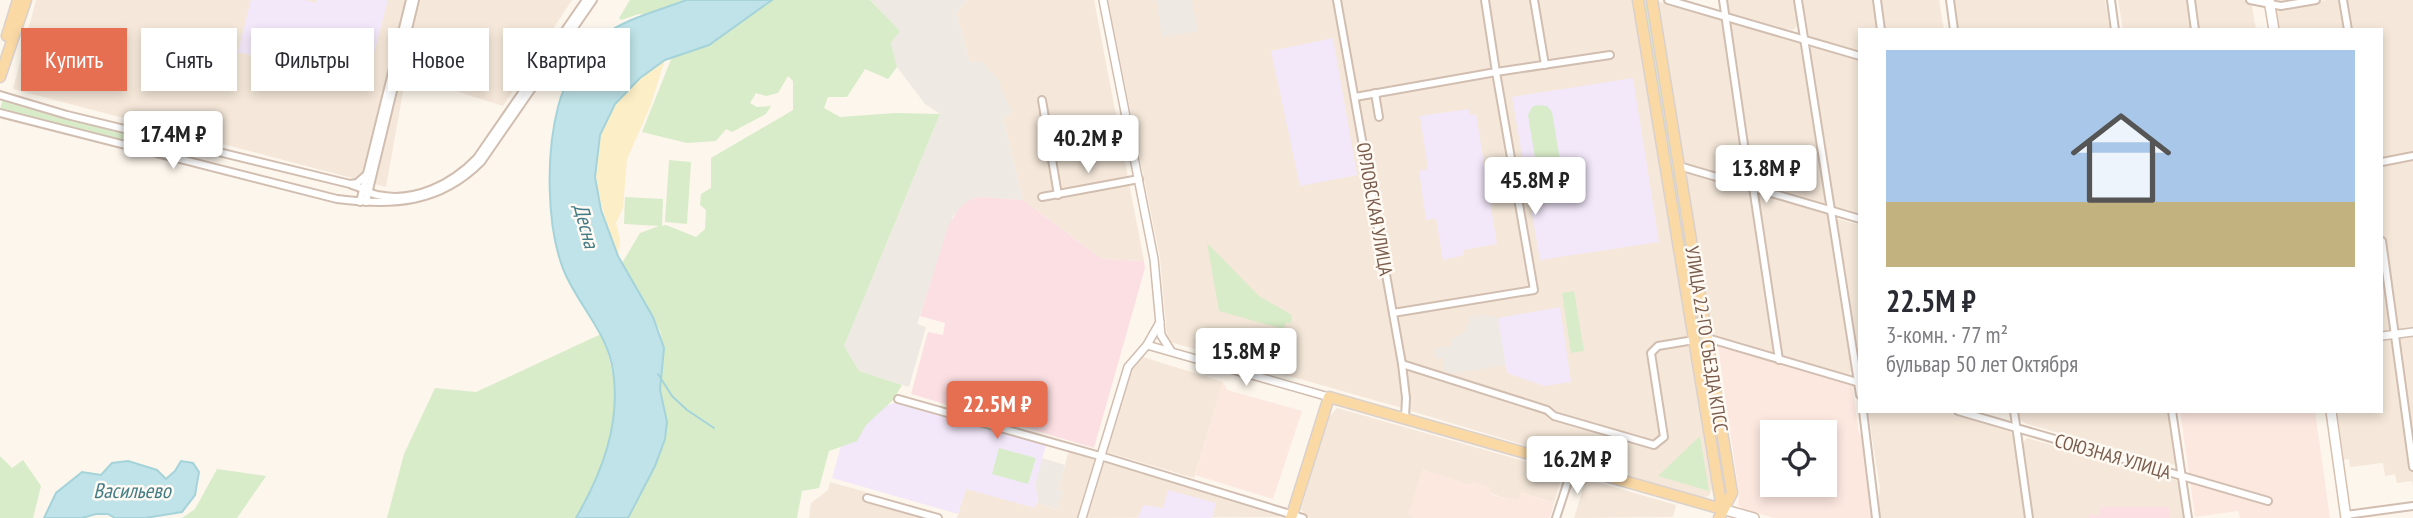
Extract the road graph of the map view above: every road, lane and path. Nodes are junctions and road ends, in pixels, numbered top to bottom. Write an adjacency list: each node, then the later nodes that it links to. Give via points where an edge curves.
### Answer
1 (18, 0): 34 (main road)
2 (26, 0): 37 (main road)
3 (410, 0): 51 (street)
4 (415, 0): 51 (street)
5 (586, 0): 56 (street, via 465,171 429,191)
6 (593, 0): 59 (street, via 467,175 431,196)
7 (1102, 0): 52 (street)
8 (1338, 0): 40 (street, ОРЛОВСКАЯ УЛИЦА)
9 (1485, 0): 36 (street)
10 (1534, 0): 35 (street)
11 (1638, 0): 69 (main road, УЛИЦА 22-ГО СЪЕЗДА КПСС)
12 (1652, 0): 50 (main road, УЛИЦА 22-ГО СЪЕЗДА КПСС)
13 (1668, 0): 24 (street)
14 (1723, 0): 24 (street)
15 (1798, 0): 31 (street)
16 (1877, 0): 25 (street)
17 (1950, 0): 26 (street)
18 (2111, 0): 27 (street)
19 (2191, 0): 28 (street)
20 (2250, 0): 23 (street)
21 (2316, 0): 23 (street, via 2281,6)
22 (2343, 0): 30 (street)
23 (2270, 3): 29 (main road)
24 (1726, 15): 31 (street); 54 (street)
25 (1881, 28)
26 (1954, 28)
27 (2115, 28)
28 (2195, 28)
29 (2274, 28)
30 (2348, 28)
31 (1804, 41): 32 (street); 60 (street)
32 (1858, 54)
33 (1610, 55): 35 (street)
34 (0, 57)
35 (1545, 65): 36 (street)
36 (1496, 72): 38 (street); 63 (street, via 1534,290)
37 (0, 77)
38 (1375, 93): 40 (street); 43 (street)
39 (0, 95): 44 (street)
40 (1355, 97): 63 (street, ОРЛОВСКАЯ УЛИЦА)
41 (1042, 100): 57 (street)
42 (0, 113): 47 (street)
43 (1379, 117)
44 (173, 142): 45 (street); 47 (street, via 177,152)
45 (193, 146): 48 (street, via 184,153); 53 (street)
46 (2413, 156): 49 (street)
47 (171, 157): 48 (street)
48 (190, 161): 59 (street)
49 (2383, 162)
50 (1679, 166): 54 (street); 68 (main road, УЛИЦА 22-ГО СЪЕЗДА КПСС)
51 (369, 174): 53 (street); 55 (street); 56 (street)
52 (1139, 178): 57 (street); 64 (street)
53 (350, 184): 55 (street)
54 (1753, 187): 60 (street); 72 (street)
55 (366, 190): 56 (street); 59 (street)
56 (379, 195)
57 (1058, 195): 58 (street)
58 (1042, 197)
59 (363, 202)
60 (1830, 211): 61 (street); 74 (street)
61 (1858, 218)
62 (2383, 248): 66 (street)
63 (1393, 313): 73 (street, ОРЛОВСКАЯ УЛИЦА)
64 (1160, 322): 70 (street); 71 (street, via 1161,335)
65 (2413, 332): 66 (street)
66 (2395, 334): 67 (street); 87 (street)
67 (2383, 336)
68 (1707, 338): 69 (main road); 72 (street); 92 (main road, УЛИЦА 22-ГО СЪЕЗДА КПСС, via 1732,493)
69 (1694, 340): 73 (street, via 1658,346 1651,353 1664,437 1654,445); 92 (main road, УЛИЦА 22-ГО СЪЕЗДА КПСС)
70 (1147, 345): 71 (street); 85 (street, via 1128,368)
71 (1171, 351): 76 (street)
72 (1779, 360): 75 (street)
73 (1402, 364): 83 (street, ОРЛОВСКАЯ УЛИЦА)
74 (1858, 377)
75 (1858, 383)
76 (1329, 397): 83 (main road); 93 (main road)
77 (898, 399): 85 (street)
78 (1863, 413): 99 (street)
79 (1965, 413): 84 (street, СОЮЗНАЯ УЛИЦА)
80 (2014, 413): 84 (street)
81 (2172, 413): 88 (street)
82 (2331, 413): 94 (main road)
83 (1405, 418): 86 (main road)
84 (2017, 428): 88 (street, СОЮЗНАЯ УЛИЦА); 100 (street)
85 (1101, 457): 93 (street); 96 (street)
86 (1573, 466): 92 (main road); 97 (street)
87 (2413, 467)
88 (2182, 477): 90 (street, СОЮЗНАЯ УЛИЦА); 101 (street)
89 (867, 498): 95 (street)
90 (2268, 501)
91 (2413, 506): 94 (street)
92 (1721, 514): 98 (main road)
93 (1295, 517)
94 (2346, 517)
95 (937, 518)
96 (1082, 518)
97 (1556, 518)
98 (1754, 518)
99 (1876, 518)
100 (2029, 518)
101 (2188, 518)

